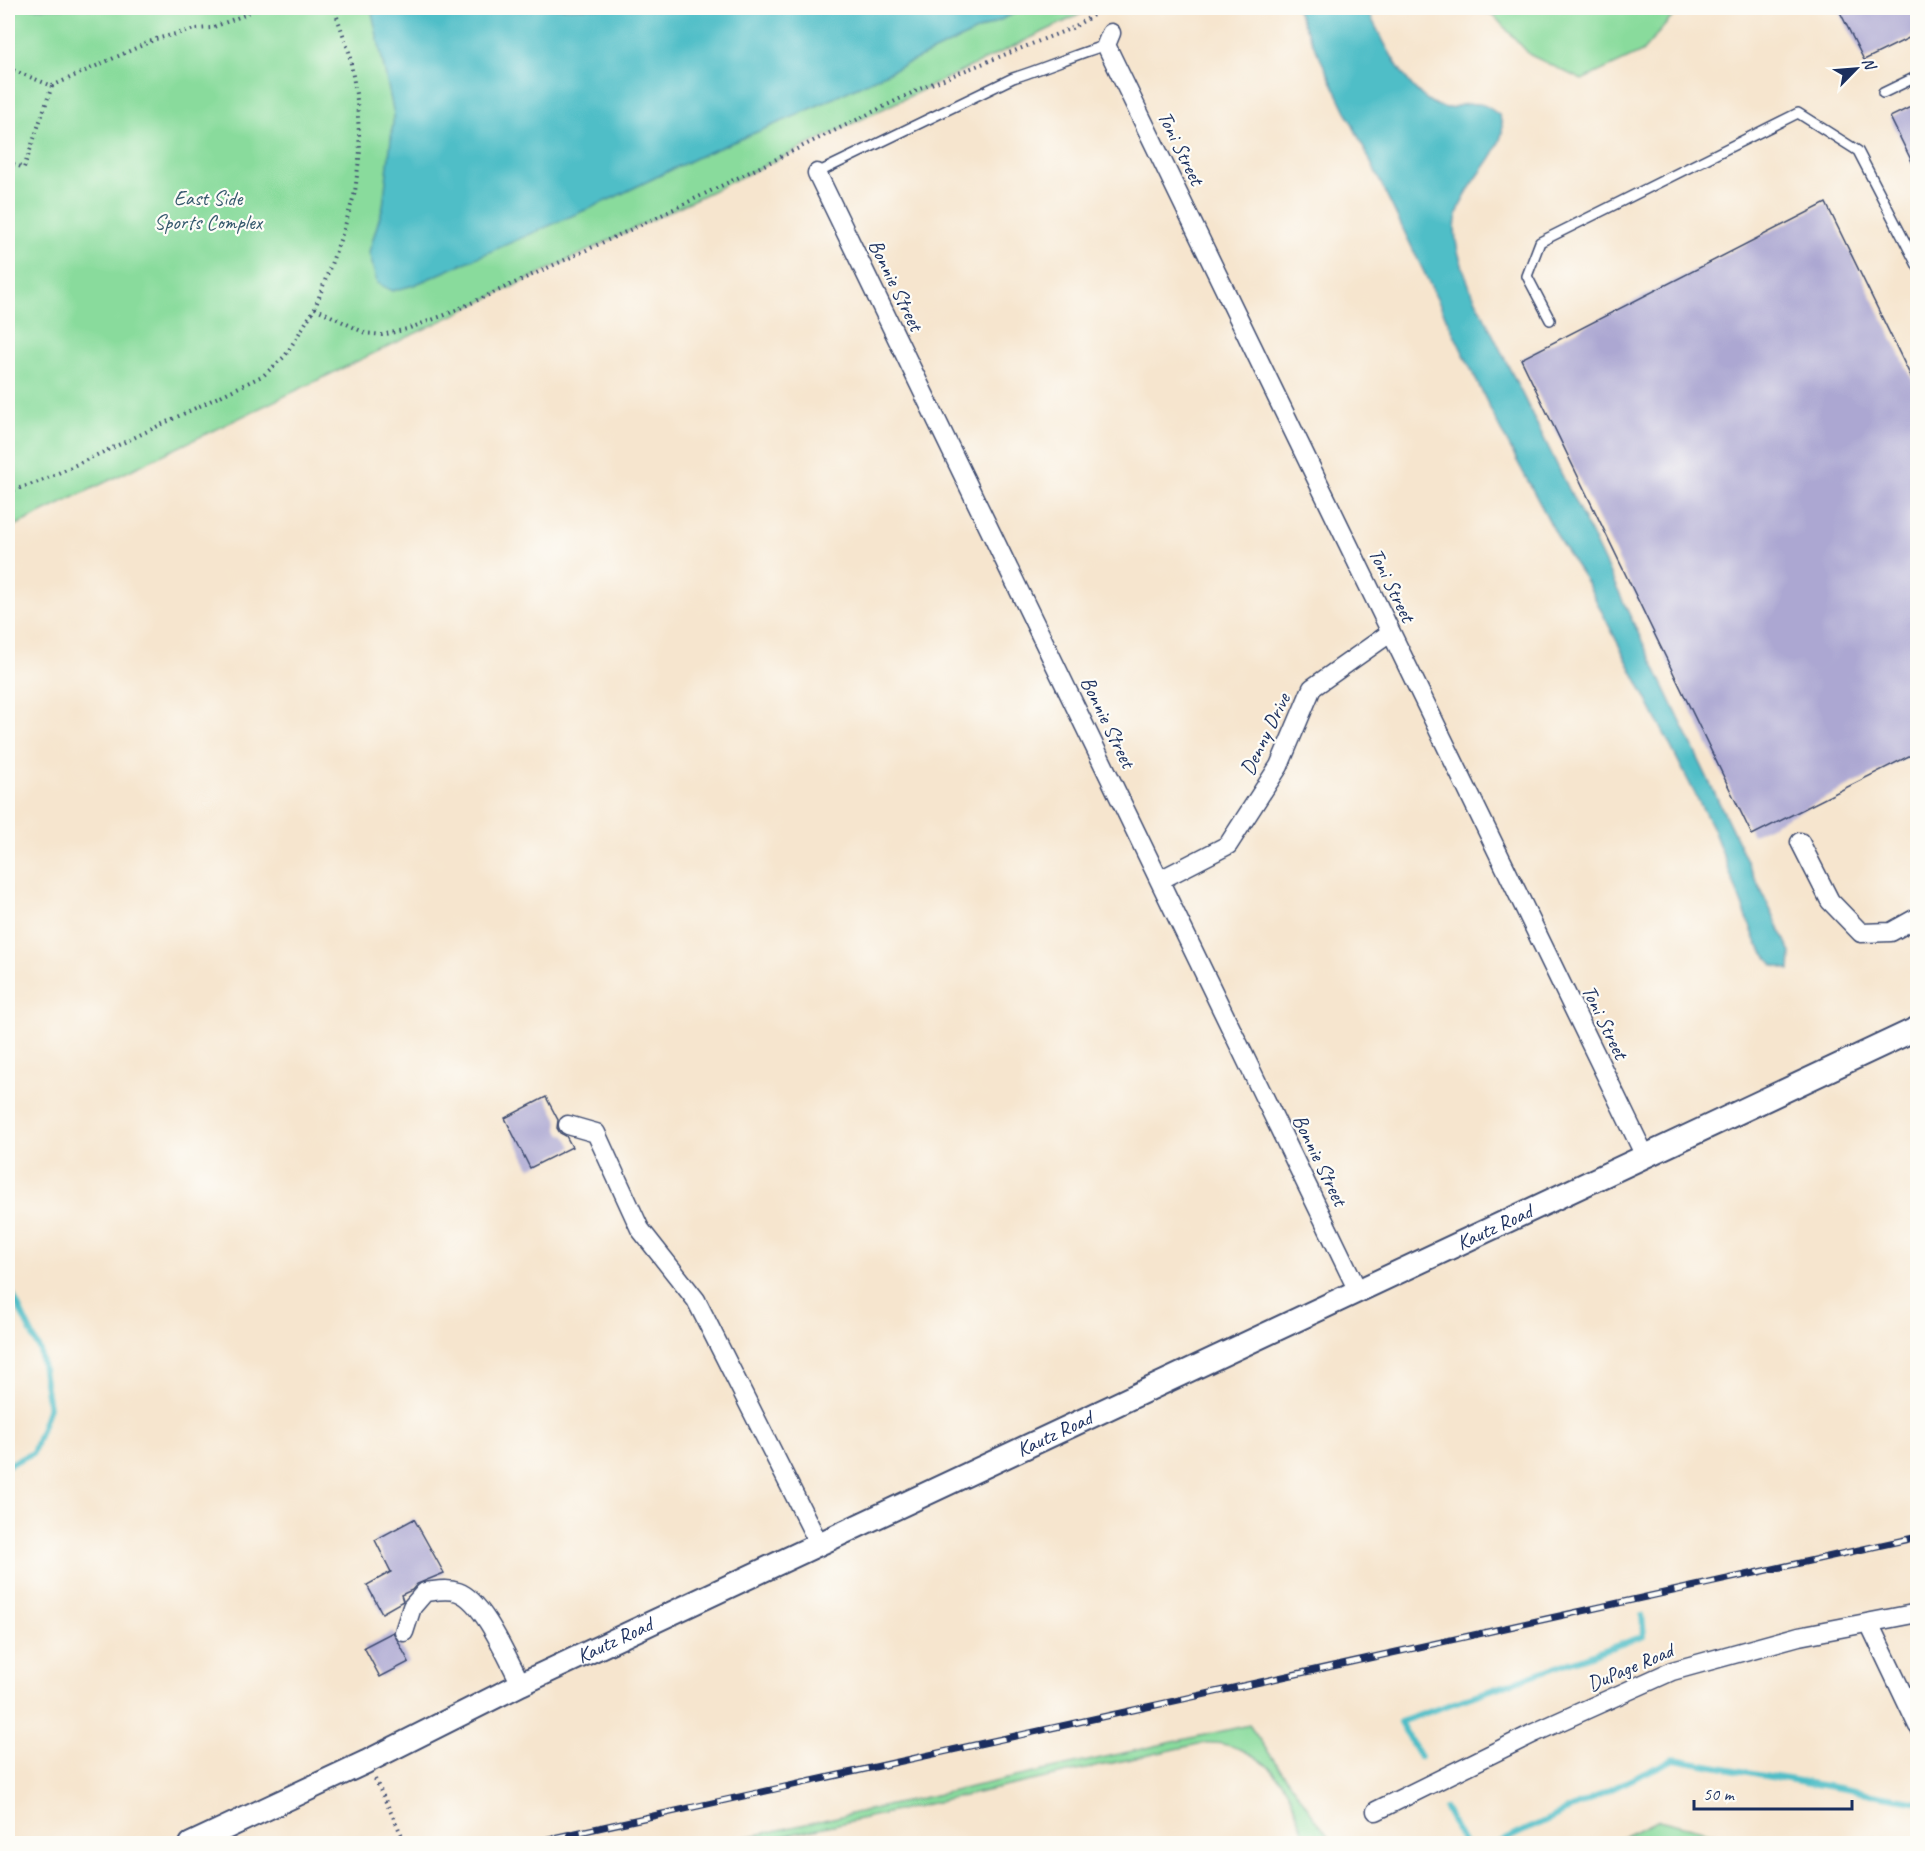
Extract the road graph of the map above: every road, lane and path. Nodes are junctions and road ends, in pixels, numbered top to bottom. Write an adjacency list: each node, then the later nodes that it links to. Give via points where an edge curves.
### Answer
1 (255, 8): 7 (path, via 211,28 156,39)
2 (334, 8): 12 (path, via 349,52 360,151 345,229)
3 (1105, 8): 12 (path, via 1072,28 926,86 446,315 382,335 365,333)
4 (1109, 39): 10 (lane, via 1013,78); 15 (street, Toni Street)
5 (8, 68): 7 (path)
6 (1917, 76): 8 (lane)
7 (52, 86): 9 (path, via 24,168)
8 (1883, 93)
9 (8, 162)
10 (817, 173): 17 (street, Bonnie Street)
11 (1917, 267): 13 (lane, via 1858,151 1798,113 1540,242 1527,276)
12 (315, 308): 14 (path, via 285,356 264,375 41,481)
13 (1550, 320)
14 (8, 492)
15 (1390, 633): 17 (street, Denny Drive, via 1312,688 1279,766 1228,845); 21 (street, Toni Street)
16 (1800, 842): 18 (street, via 1830,901 1862,933 1891,932)
17 (1160, 880): 22 (street, Bonnie Street)
18 (1917, 917)
19 (1917, 1028): 21 (street, Kautz Road)
20 (568, 1125): 23 (street, via 596,1133 640,1229 696,1300)
21 (1645, 1156): 22 (street, Kautz Road)
22 (1358, 1291): 23 (street, Kautz Road)
23 (819, 1544): 27 (street, Kautz Road)
24 (1917, 1613): 25 (street, DuPage Road)
25 (1869, 1623): 28 (street); 30 (street, DuPage Road, via 1799,1636 1672,1671)
26 (404, 1632): 27 (street, via 412,1607 424,1592 458,1592 474,1602 485,1616)
27 (521, 1684): 29 (street, Kautz Road)
28 (1917, 1726)
29 (366, 1762): 31 (street, Kautz Road); 32 (path)
30 (1376, 1811)
31 (191, 1844)
32 (406, 1844)

